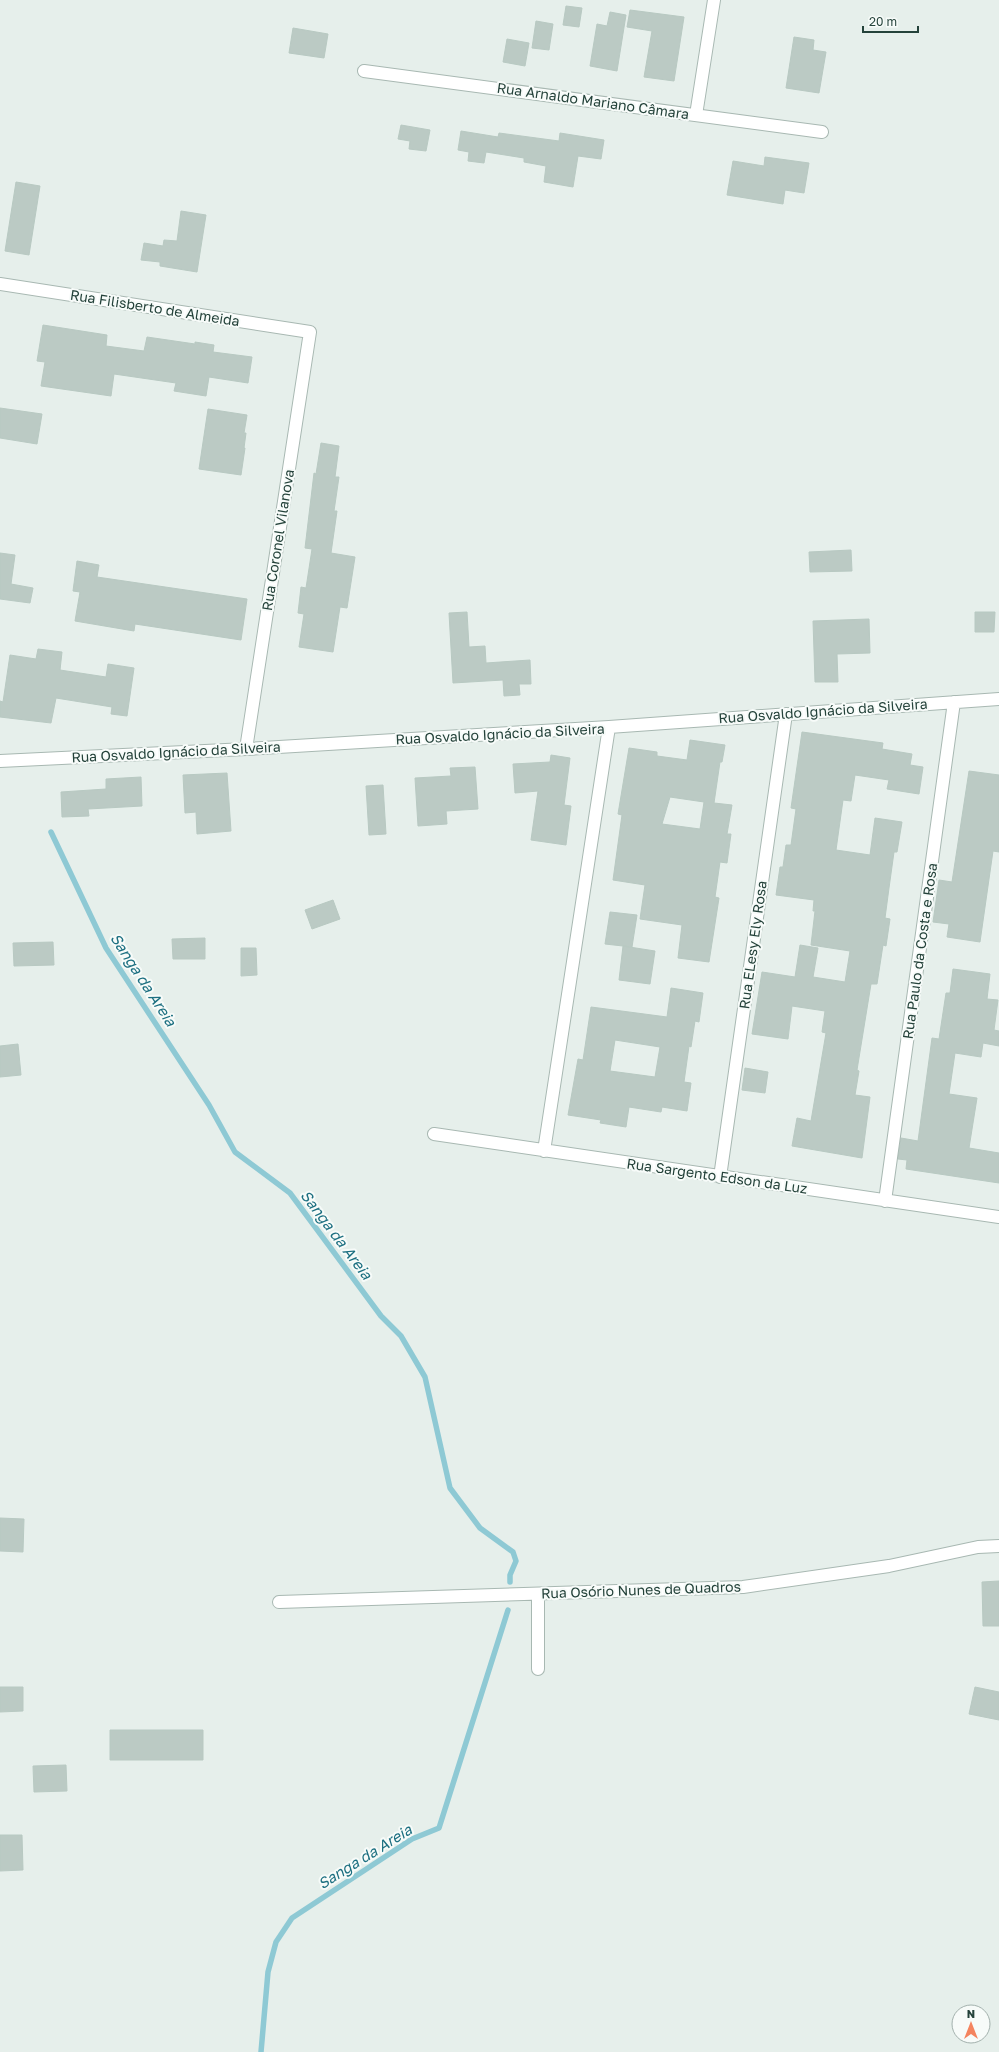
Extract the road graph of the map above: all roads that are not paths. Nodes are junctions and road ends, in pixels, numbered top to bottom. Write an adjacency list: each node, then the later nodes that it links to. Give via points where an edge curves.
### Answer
1 (714, 0): 3 (street)
2 (364, 70): 3 (street, Rua Arnaldo Mariano Câmara)
3 (696, 115): 4 (street, Rua Arnaldo Mariano Câmara)
4 (822, 132)
5 (0, 284): 6 (street, Rua Filisberto de Almeida)
6 (310, 332): 11 (street, Rua Coronel Vilanova)
7 (999, 699): 8 (street, Rua Osvaldo Ignácio da Silveira)
8 (954, 702): 9 (street, Rua Osvaldo Ignácio da Silveira); 16 (street, Rua Paulo da Costa e Rosa)
9 (786, 714): 10 (street, Rua Osvaldo Ignácio da Silveira); 15 (street, Rua ELesy Ely Rosa)
10 (609, 727): 11 (street, Rua Osvaldo Ignácio da Silveira); 14 (street)
11 (246, 749): 12 (street, Rua Osvaldo Ignácio da Silveira)
12 (0, 761)
13 (434, 1134): 14 (street, Rua Sargento Edson da Luz)
14 (544, 1151): 15 (street, Rua Sargento Edson da Luz)
15 (720, 1177): 16 (street, Rua Sargento Edson da Luz)
16 (885, 1201): 17 (street, Rua Sargento Edson da Luz)
17 (999, 1217)
18 (999, 1546): 19 (street, Rua Osório Nunes de Quadros, via 978,1547 889,1566 742,1586)
19 (538, 1594): 20 (street, Rua Osório Nunes de Quadros); 21 (street)
20 (279, 1602)
21 (538, 1669)

